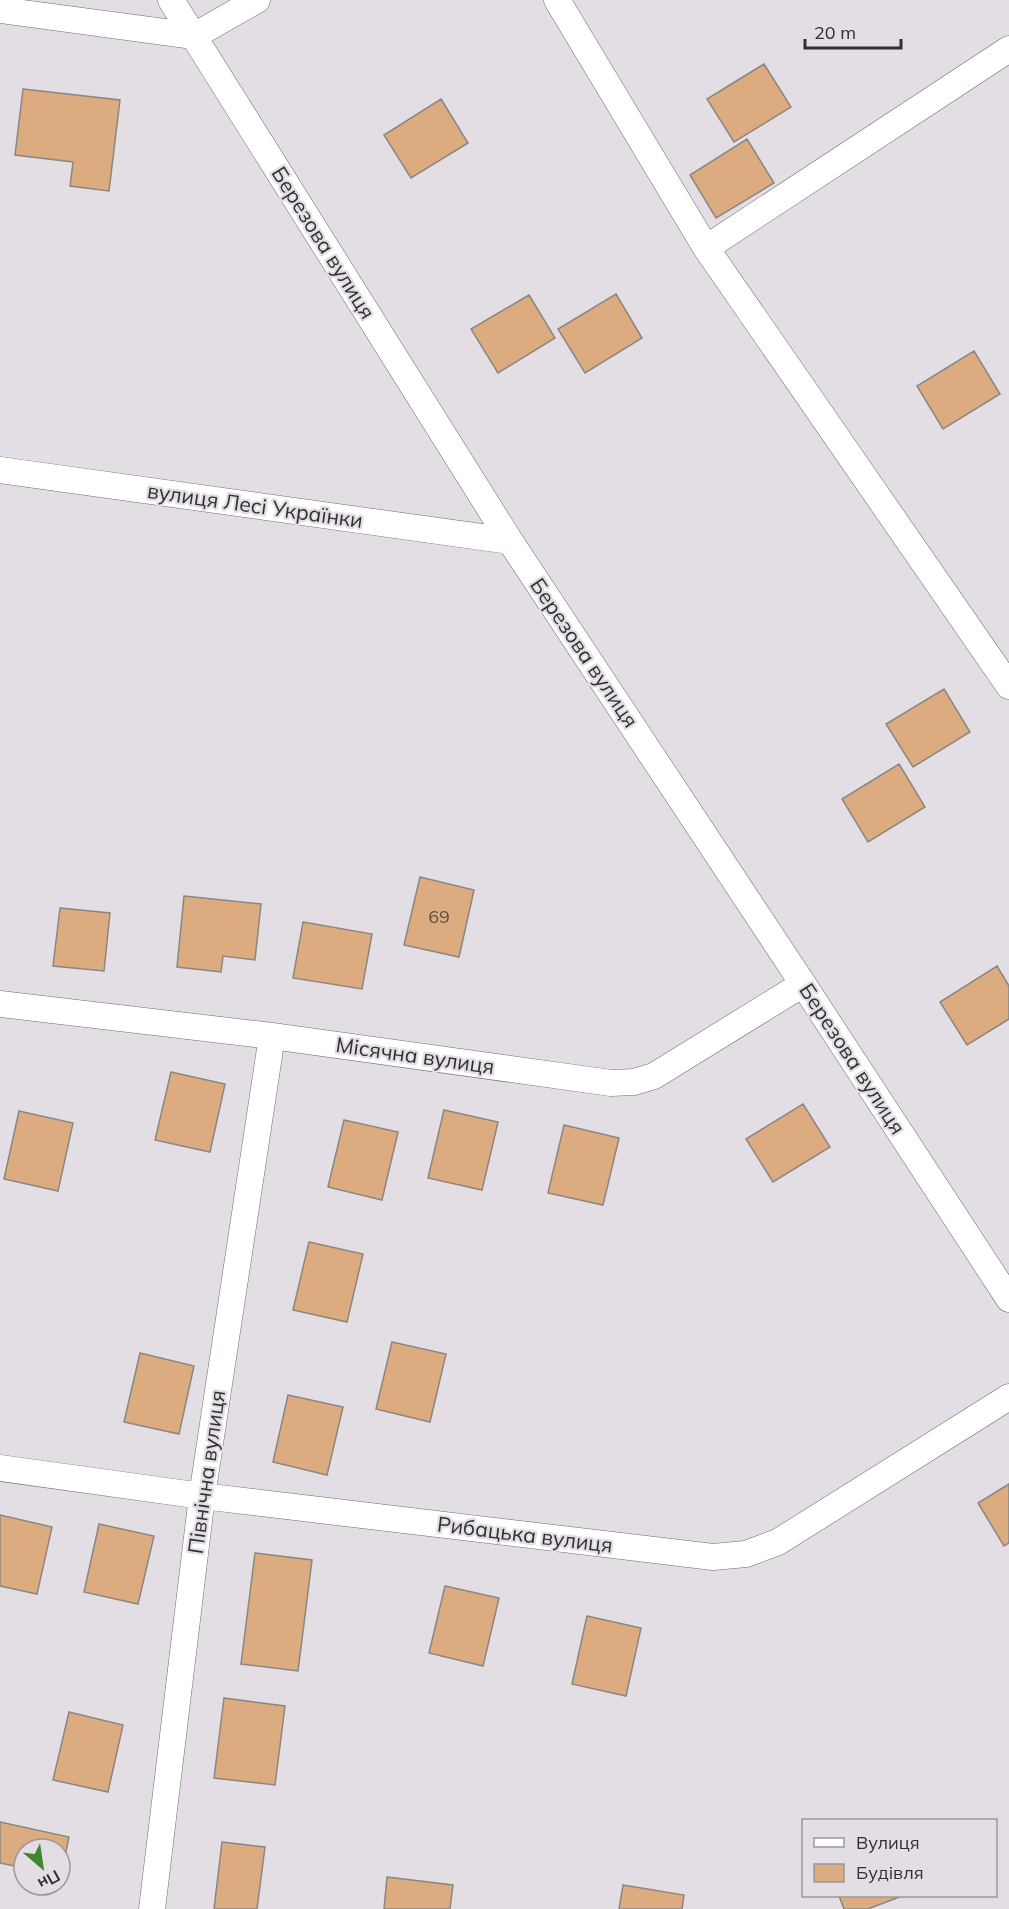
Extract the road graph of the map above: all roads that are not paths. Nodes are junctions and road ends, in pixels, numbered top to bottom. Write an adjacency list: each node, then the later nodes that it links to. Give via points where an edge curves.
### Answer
1 (171, 0): 5 (street, Березова вулиця)
2 (257, 0): 5 (street)
3 (557, 0): 7 (street)
4 (0, 10): 5 (street)
5 (194, 36): 9 (street, Березова вулиця)
6 (1009, 49): 7 (street)
7 (705, 248): 10 (street)
8 (0, 470): 9 (street, вулиця Лесі Українки)
9 (510, 541): 11 (street, Березова вулиця)
10 (1009, 686)
11 (803, 984): 13 (street, Місячна вулиця, via 654,1076 634,1082 611,1083); 14 (street, Березова вулиця)
12 (0, 1004): 13 (street, Місячна вулиця)
13 (272, 1036): 17 (street, Північна вулиця)
14 (1009, 1299)
15 (1009, 1397): 17 (street, Рибацька вулиця, via 778,1542 746,1554 713,1557)
16 (0, 1468): 17 (street, Рибацька вулиця)
17 (202, 1496): 18 (street, Північна вулиця)
18 (152, 1909)

